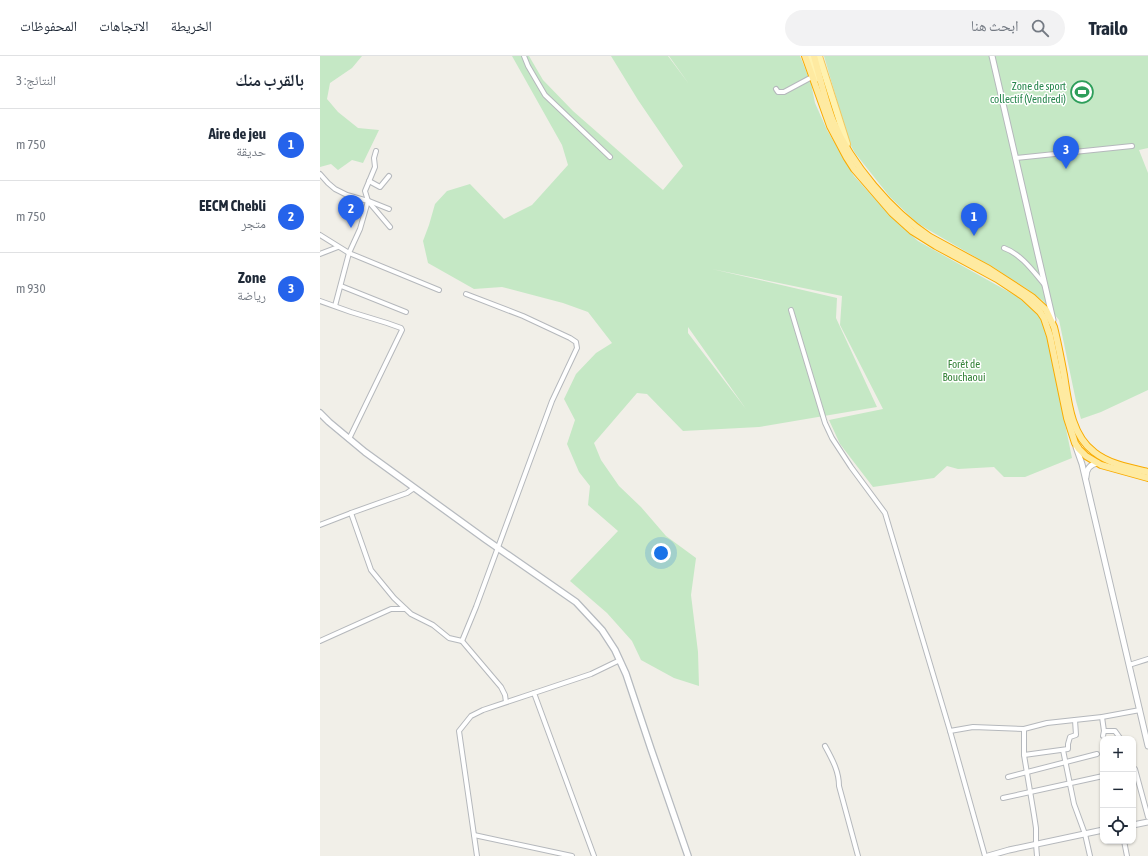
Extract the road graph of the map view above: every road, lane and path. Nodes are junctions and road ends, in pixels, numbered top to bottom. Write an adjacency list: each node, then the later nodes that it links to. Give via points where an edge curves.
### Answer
1 (524, 56): 13 (street, via 545,95)
2 (805, 56): 7 (highway)
3 (809, 56): 9 (main road)
4 (814, 56): 12 (highway, via 834,121)
5 (819, 56): 12 (main road)
6 (992, 56): 14 (street)
7 (812, 77): 8 (street, via 784,92 778,92); 9 (highway)
8 (776, 89)
9 (826, 114): 37 (highway, via 854,169 904,225 921,238 996,279 1024,297 1040,312 1050,336 1067,418)
10 (1132, 146): 14 (street)
11 (376, 151): 17 (street, via 375,167)
12 (849, 151): 34 (highway, via 878,190 912,224 1032,297 1046,310)
13 (610, 157)
14 (1016, 158): 26 (street)
15 (320, 174): 18 (street, via 336,189)
16 (389, 176): 17 (street, via 380,187)
17 (369, 181): 18 (street, via 365,191)
18 (368, 201): 19 (street); 20 (street); 24 (street, via 360,229)
19 (389, 209)
20 (390, 227)
21 (320, 234): 22 (street)
22 (338, 247): 24 (street); 25 (street)
23 (1004, 248): 26 (street, via 1013,251)
24 (349, 253): 27 (street); 28 (street)
25 (320, 254)
26 (1045, 284): 34 (street)
27 (341, 286): 31 (street); 33 (street)
28 (439, 290)
29 (466, 294): 45 (street, via 523,316 576,342 576,348 552,401)
30 (320, 301): 31 (street)
31 (335, 306): 36 (street, via 402,330)
32 (791, 310): 58 (street, via 824,423 851,467 885,513)
33 (406, 312)
34 (1054, 327): 39 (highway, via 1070,410 1085,444 1093,452 1110,461)
35 (320, 413): 36 (main road)
36 (350, 439): 42 (main road)
37 (1075, 443): 38 (highway, via 1086,456); 41 (street)
38 (1098, 463): 40 (highway); 41 (street, via 1087,471)
39 (1148, 472)
40 (1148, 478)
41 (1087, 486): 51 (street)
42 (414, 488): 43 (street, via 407,493); 45 (main road)
43 (351, 513): 44 (street); 46 (street, via 371,570)
44 (320, 525)
45 (498, 548): 48 (street); 50 (main road, via 576,602 602,630)
46 (406, 609): 47 (street, via 391,609); 48 (street, via 449,638)
47 (320, 641)
48 (462, 641): 53 (street, via 501,687)
49 (1148, 659): 51 (street)
50 (620, 660): 52 (street, via 591,674); 86 (main road)
51 (1129, 666): 54 (street)
52 (534, 693): 53 (street); 85 (street)
53 (506, 702): 80 (street, via 471,716 459,731)
54 (1140, 710): 55 (street); 63 (street)
55 (1102, 717): 56 (street); 59 (street)
56 (1075, 720): 57 (street); 64 (street, via 1076,735 1070,737 1068,749)
57 (1024, 729): 58 (street, via 973,727); 66 (street)
58 (950, 731): 88 (street)
59 (1104, 731): 60 (street); 61 (street, via 1115,731)
60 (1103, 736)
61 (1119, 736)
62 (825, 746): 87 (street, via 839,777 839,786)
63 (1148, 746)
64 (1063, 750): 66 (street); 67 (street)
65 (1097, 754): 67 (street)
66 (1024, 755): 69 (street)
67 (1066, 762): 69 (street); 72 (street)
68 (1136, 769): 75 (street)
69 (1026, 772): 70 (street); 73 (street)
70 (1008, 777)
71 (1100, 777): 72 (street)
72 (1070, 783): 73 (street); 79 (street, via 1074,804)
73 (1030, 792): 74 (street); 81 (street)
74 (1003, 798)
75 (1148, 817)
76 (1148, 822): 77 (street)
77 (1136, 824)
78 (1100, 831): 79 (street)
79 (1085, 834): 81 (street); 90 (street)
80 (474, 835): 83 (street); 84 (street)
81 (1036, 844): 88 (street); 89 (street)
82 (1125, 844): 91 (street)
83 (477, 856)
84 (572, 856)
85 (594, 856)
86 (688, 856)
87 (858, 856)
88 (986, 856)
89 (1037, 856)
90 (1090, 856)
91 (1127, 856)

